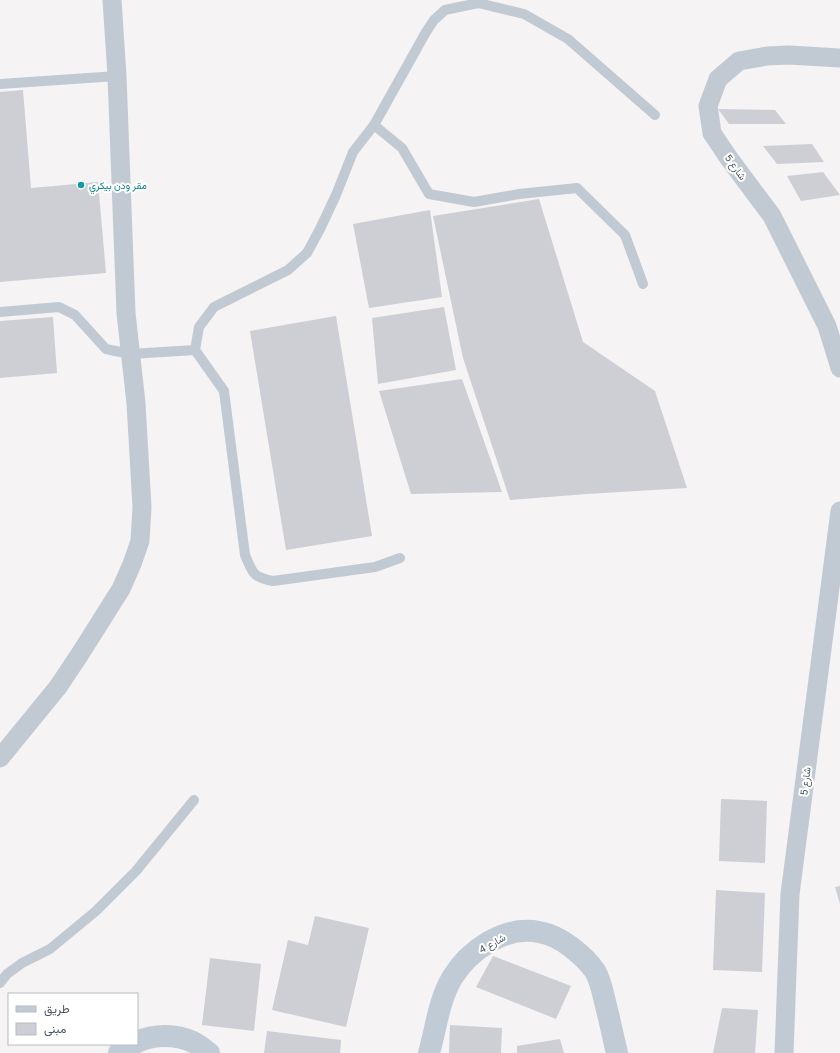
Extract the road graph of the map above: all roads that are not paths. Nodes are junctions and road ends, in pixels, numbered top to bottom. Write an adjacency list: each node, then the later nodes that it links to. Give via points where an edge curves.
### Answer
1 (112, 0): 4 (street)
2 (478, 2): 6 (lane, via 524,14 568,39); 7 (lane, via 445,10 434,20)
3 (840, 58): 12 (street, شارع 5, via 789,55 739,61 718,79 708,106 712,133 772,216 827,326)
4 (117, 76): 5 (lane); 11 (street, via 126,313)
5 (0, 84)
6 (655, 115)
7 (374, 125): 8 (lane, via 402,148 429,194 474,202 577,188 625,235); 10 (lane, via 353,152 333,202 307,253 288,270 214,307 199,327)
8 (643, 284)
9 (0, 312): 11 (lane, via 59,307 75,315 106,349)
10 (195, 350): 11 (lane); 14 (lane, via 224,391 245,555 252,572 259,578 273,581 375,567)
11 (130, 354): 15 (street, via 142,507 140,541 121,590 80,654 58,687)
12 (840, 368)
13 (840, 511): 24 (street, شارع 5, via 790,894)
14 (400, 558)
15 (0, 758)
16 (194, 800): 17 (lane, via 136,871 96,911 50,949 7,974)
17 (0, 983)
18 (138, 1042): 21 (street, via 161,1036 178,1038 194,1042)
19 (132, 1045): 20 (street)
20 (119, 1053)
21 (209, 1053)
22 (429, 1053): 23 (street, شارع 4, via 445,992 452,977 479,949 506,934 524,931 539,932 563,941 578,952 595,971)
23 (617, 1053)
24 (784, 1053)

